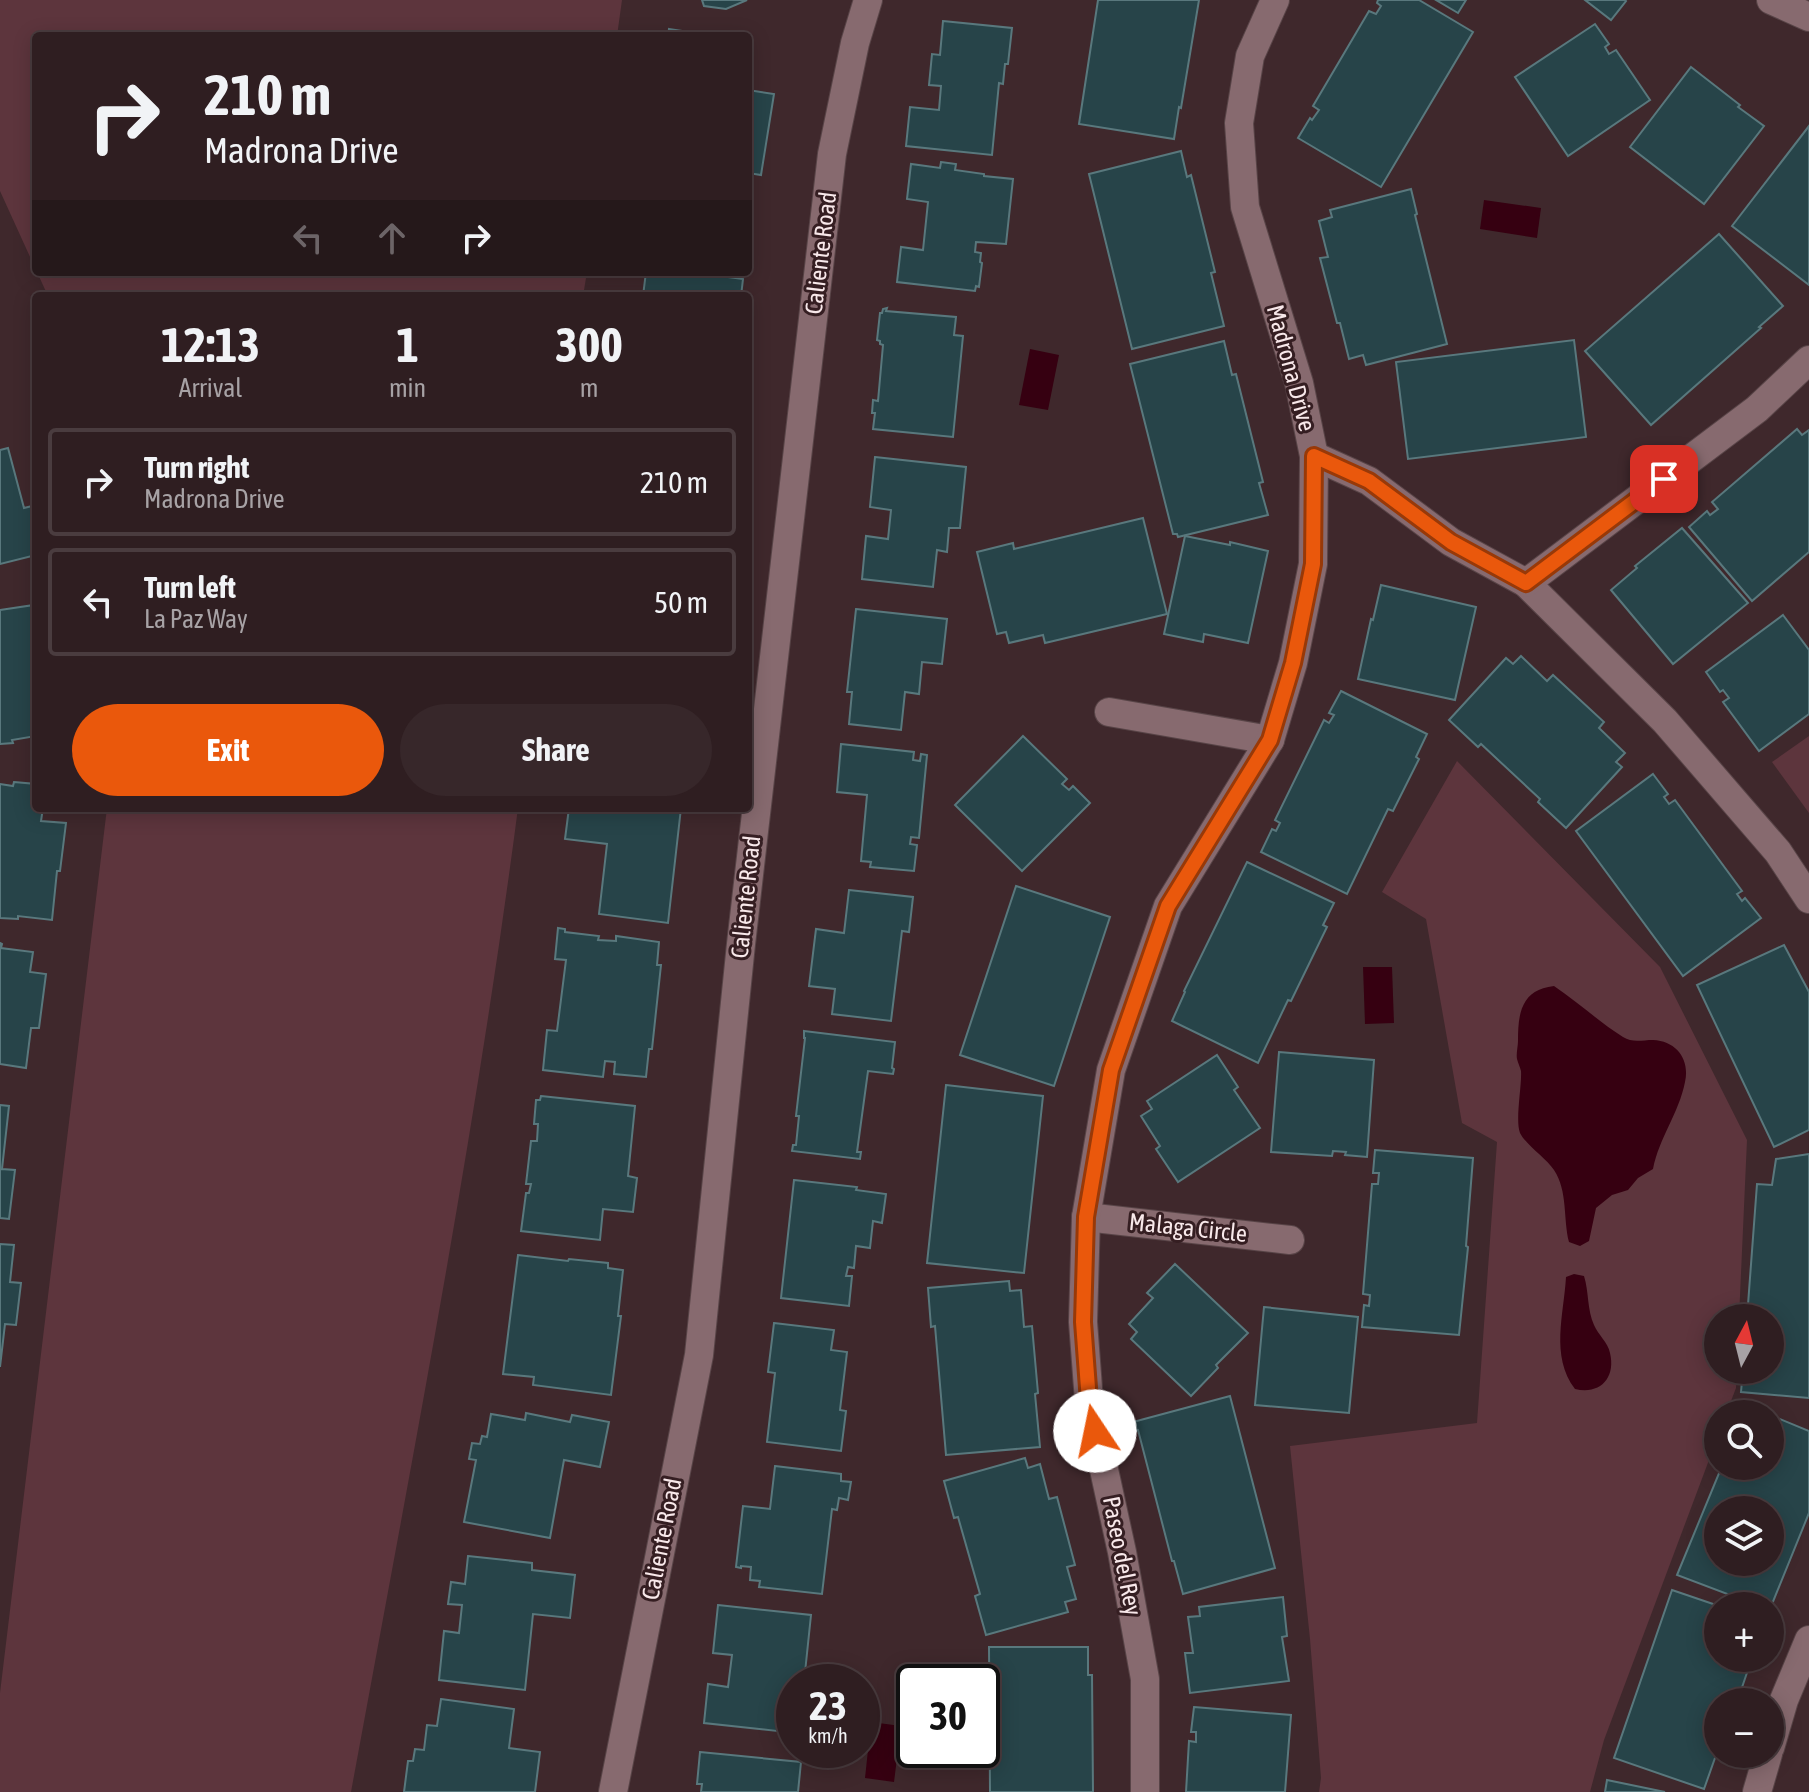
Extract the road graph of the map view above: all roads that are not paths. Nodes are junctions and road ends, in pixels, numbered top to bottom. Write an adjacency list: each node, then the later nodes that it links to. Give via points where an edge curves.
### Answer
1 (868, 0): 16 (street, Caliente Road, via 832,154 699,1355)
2 (1275, 0): 6 (street, Madrona Drive, via 1250,56 1239,123 1245,207 1299,383)
3 (1771, 0): 4 (street)
4 (1809, 17)
5 (1809, 360): 7 (street, via 1757,409)
6 (1314, 456): 7 (street, Madrona Drive, via 1369,481 1451,542); 9 (street, Paseo del Rey, via 1313,564 1293,663)
7 (1526, 583): 10 (street, Madrona Drive, via 1665,721 1778,852)
8 (1109, 712): 9 (street)
9 (1270, 740): 11 (street, Paseo del Rey, via 1168,906 1111,1070)
10 (1809, 899)
11 (1086, 1217): 12 (street, Malaga Circle); 17 (street, Paseo del Rey, via 1083,1322 1089,1401 1145,1679)
12 (1290, 1240)
13 (1809, 1640): 14 (street)
14 (1784, 1700)
15 (1764, 1768): 18 (street)
16 (613, 1792)
17 (1145, 1792)
18 (1757, 1792)

